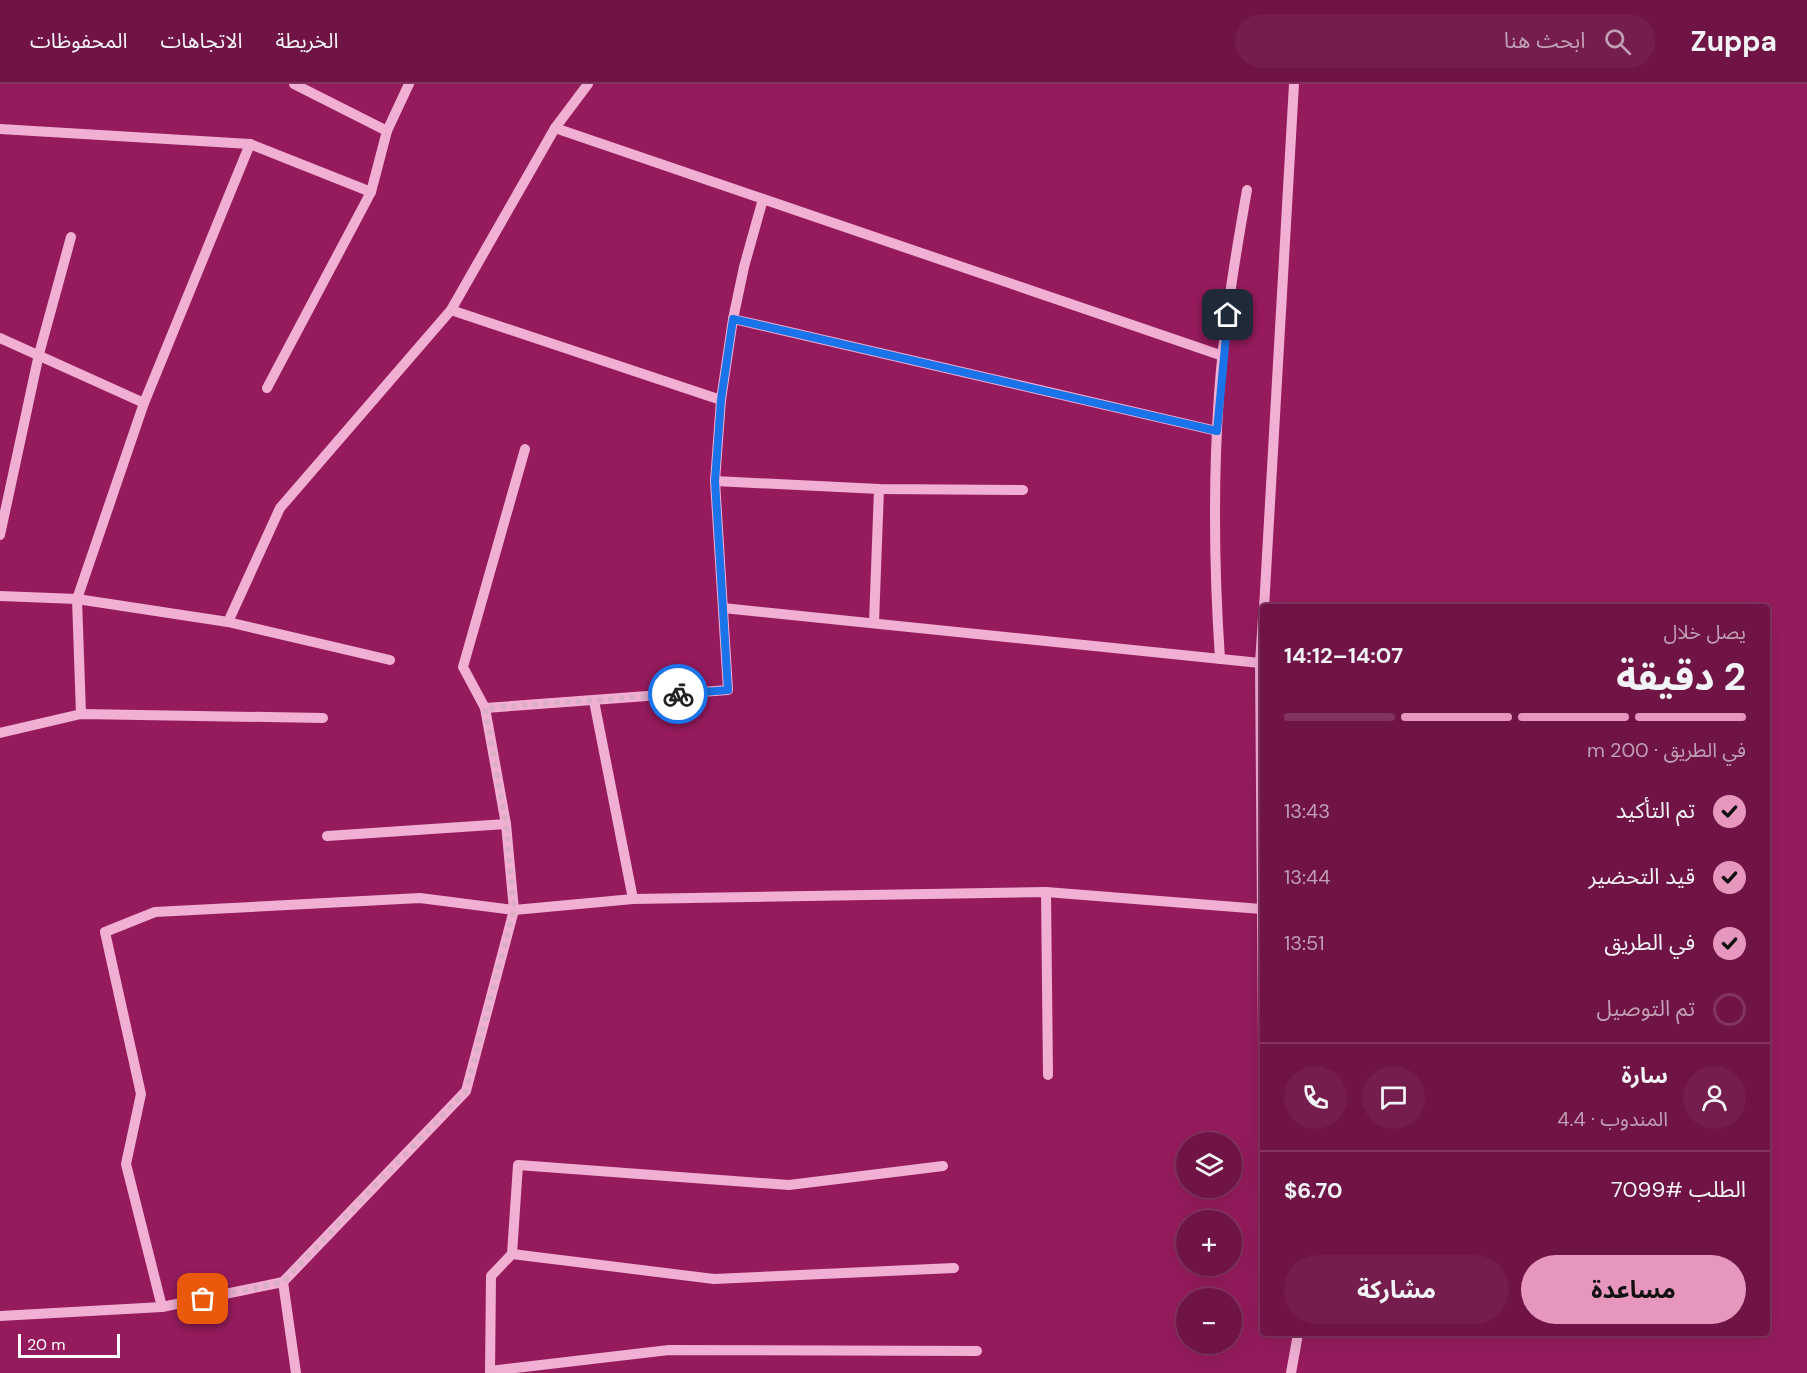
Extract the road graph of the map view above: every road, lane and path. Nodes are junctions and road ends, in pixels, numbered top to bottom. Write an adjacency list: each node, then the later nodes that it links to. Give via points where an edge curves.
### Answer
1 (294, 84): 7 (street)
2 (409, 84): 7 (street)
3 (588, 84): 5 (street)
4 (1294, 84): 29 (street)
5 (555, 128): 11 (street); 13 (street)
6 (0, 129): 8 (street)
7 (387, 131): 10 (street)
8 (250, 144): 10 (street); 20 (street)
9 (1247, 190): 17 (street)
10 (371, 192): 18 (street)
11 (763, 199): 14 (street); 17 (street)
12 (71, 237): 16 (street)
13 (451, 310): 19 (street); 31 (street, via 280,508)
14 (733, 319): 19 (street); 21 (street)
15 (0, 338): 16 (street)
16 (39, 354): 20 (street); 26 (street)
17 (1223, 356): 21 (street)
18 (267, 388)
19 (721, 400): 23 (street)
20 (144, 403): 28 (street)
21 (1217, 431): 33 (street, via 1214,545)
22 (525, 449): 37 (street, via 463,667)
23 (715, 481): 24 (street); 30 (street)
24 (879, 489): 25 (street); 32 (street)
25 (1023, 490)
26 (0, 535)
27 (0, 596): 28 (street)
28 (77, 599): 31 (street); 38 (street)
29 (1264, 604)
30 (723, 608): 32 (street); 36 (street, via 728,690)
31 (228, 622): 34 (street)
32 (874, 623): 33 (street)
33 (1220, 659): 35 (street)
34 (390, 660)
35 (1260, 663)
36 (594, 701): 37 (street); 44 (street)
37 (485, 708): 41 (street)
38 (81, 714): 39 (street); 40 (street)
39 (323, 718)
40 (0, 733)
41 (506, 824): 42 (street); 46 (street)
42 (327, 836)
43 (1046, 892): 44 (street); 45 (street); 47 (street)
44 (633, 899): 46 (street)
45 (1260, 909)
46 (514, 910): 51 (street, via 466,1091); 52 (street, via 420,898 155,912 105,932 141,1094 126,1164)
47 (1048, 1075)
48 (943, 1166): 49 (street, via 789,1185 518,1165)
49 (513, 1254): 50 (street, via 714,1279); 56 (street, via 491,1276)
50 (954, 1268)
51 (283, 1282): 52 (street); 57 (street)
52 (162, 1307): 53 (street)
53 (0, 1316)
54 (1298, 1336): 58 (street)
55 (977, 1351): 56 (street, via 669,1350)
56 (490, 1372)
57 (296, 1373)
58 (1291, 1373)

